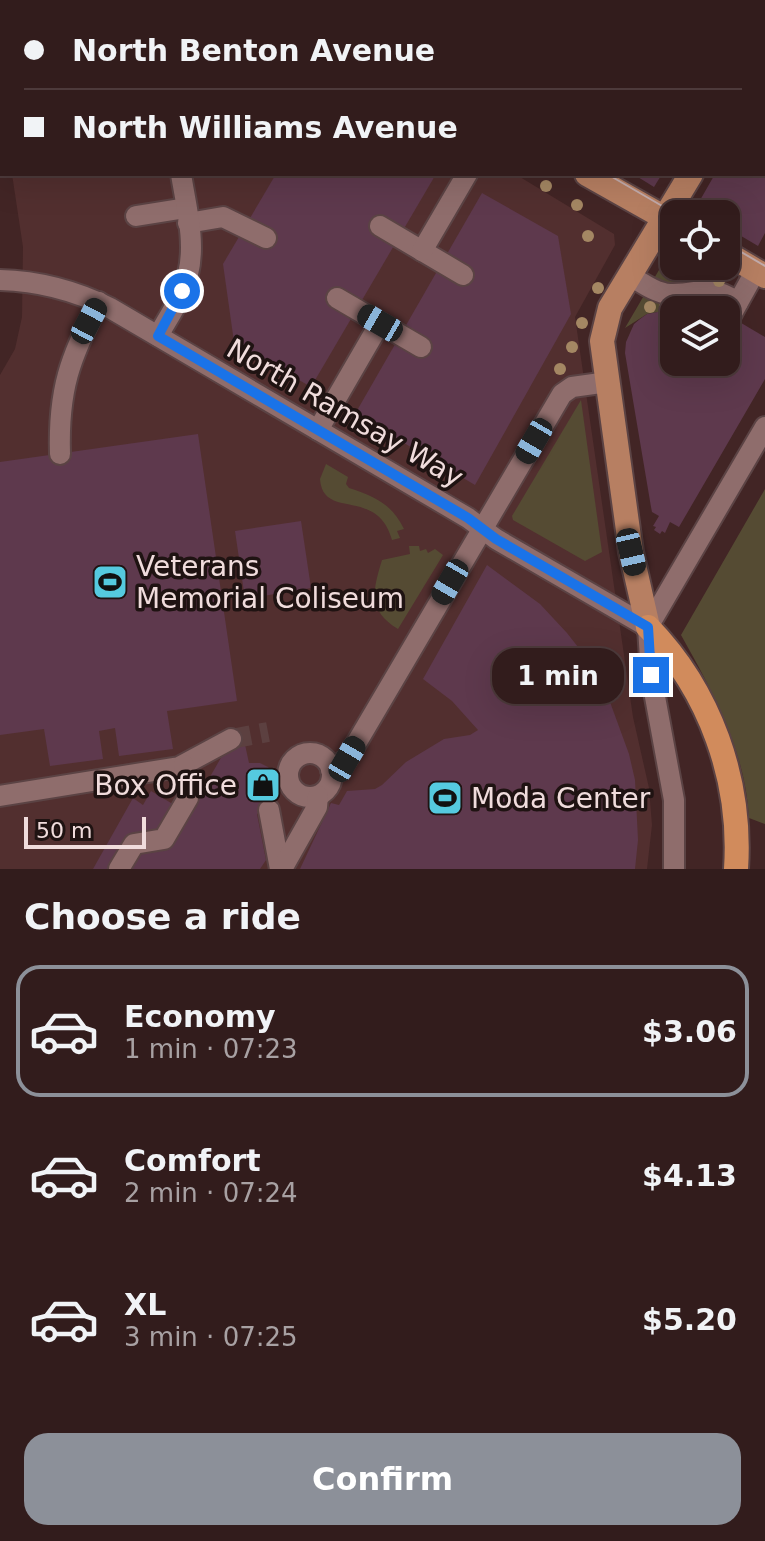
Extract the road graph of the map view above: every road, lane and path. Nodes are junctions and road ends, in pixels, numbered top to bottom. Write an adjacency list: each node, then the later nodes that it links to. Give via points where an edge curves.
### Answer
1 (181, 176): 8 (street)
2 (466, 176): 12 (street)
3 (591, 176): 6 (main road)
4 (690, 176): 5 (main road)
5 (679, 200)
6 (660, 215)
7 (136, 216): 8 (street)
8 (187, 216): 11 (street, via 223,217); 21 (street, via 189,272)
9 (380, 226): 12 (street)
10 (660, 232): 16 (main road)
11 (266, 238)
12 (422, 251): 15 (street)
13 (740, 261): 14 (main road)
14 (760, 273): 16 (street, via 734,310 724,294 669,294)
15 (463, 275)
16 (629, 275): 23 (main road, via 603,328)
17 (0, 280): 19 (street, North Ramsay Way, via 52,285)
18 (337, 298): 20 (street)
19 (99, 302): 21 (street, North Ramsay Way); 26 (street, via 69,363 59,423)
20 (380, 323): 22 (street); 25 (street)
21 (158, 336): 25 (street, North Ramsay Way)
22 (421, 347)
23 (608, 382): 27 (street, via 572,387 562,394); 28 (main road, via 631,552)
24 (765, 427): 28 (street)
25 (318, 430): 27 (street, North Ramsay Way)
26 (60, 454)
27 (482, 528): 28 (street, North Ramsay Way); 31 (street, via 347,759)
28 (648, 627): 37 (street, via 651,675 674,800); 38 (highway, via 683,667 723,751 736,819)
29 (231, 739): 30 (street)
30 (184, 765): 32 (street); 35 (street, via 188,798 164,839 134,844)
31 (331, 770): 33 (street, via 331,783); 33 (street, via 321,756 308,753 289,766 288,780 296,793)
32 (0, 796)
33 (318, 796): 36 (street, via 317,807)
34 (269, 810): 36 (street)
35 (119, 869)
36 (281, 869)
37 (674, 869)
38 (736, 869)

